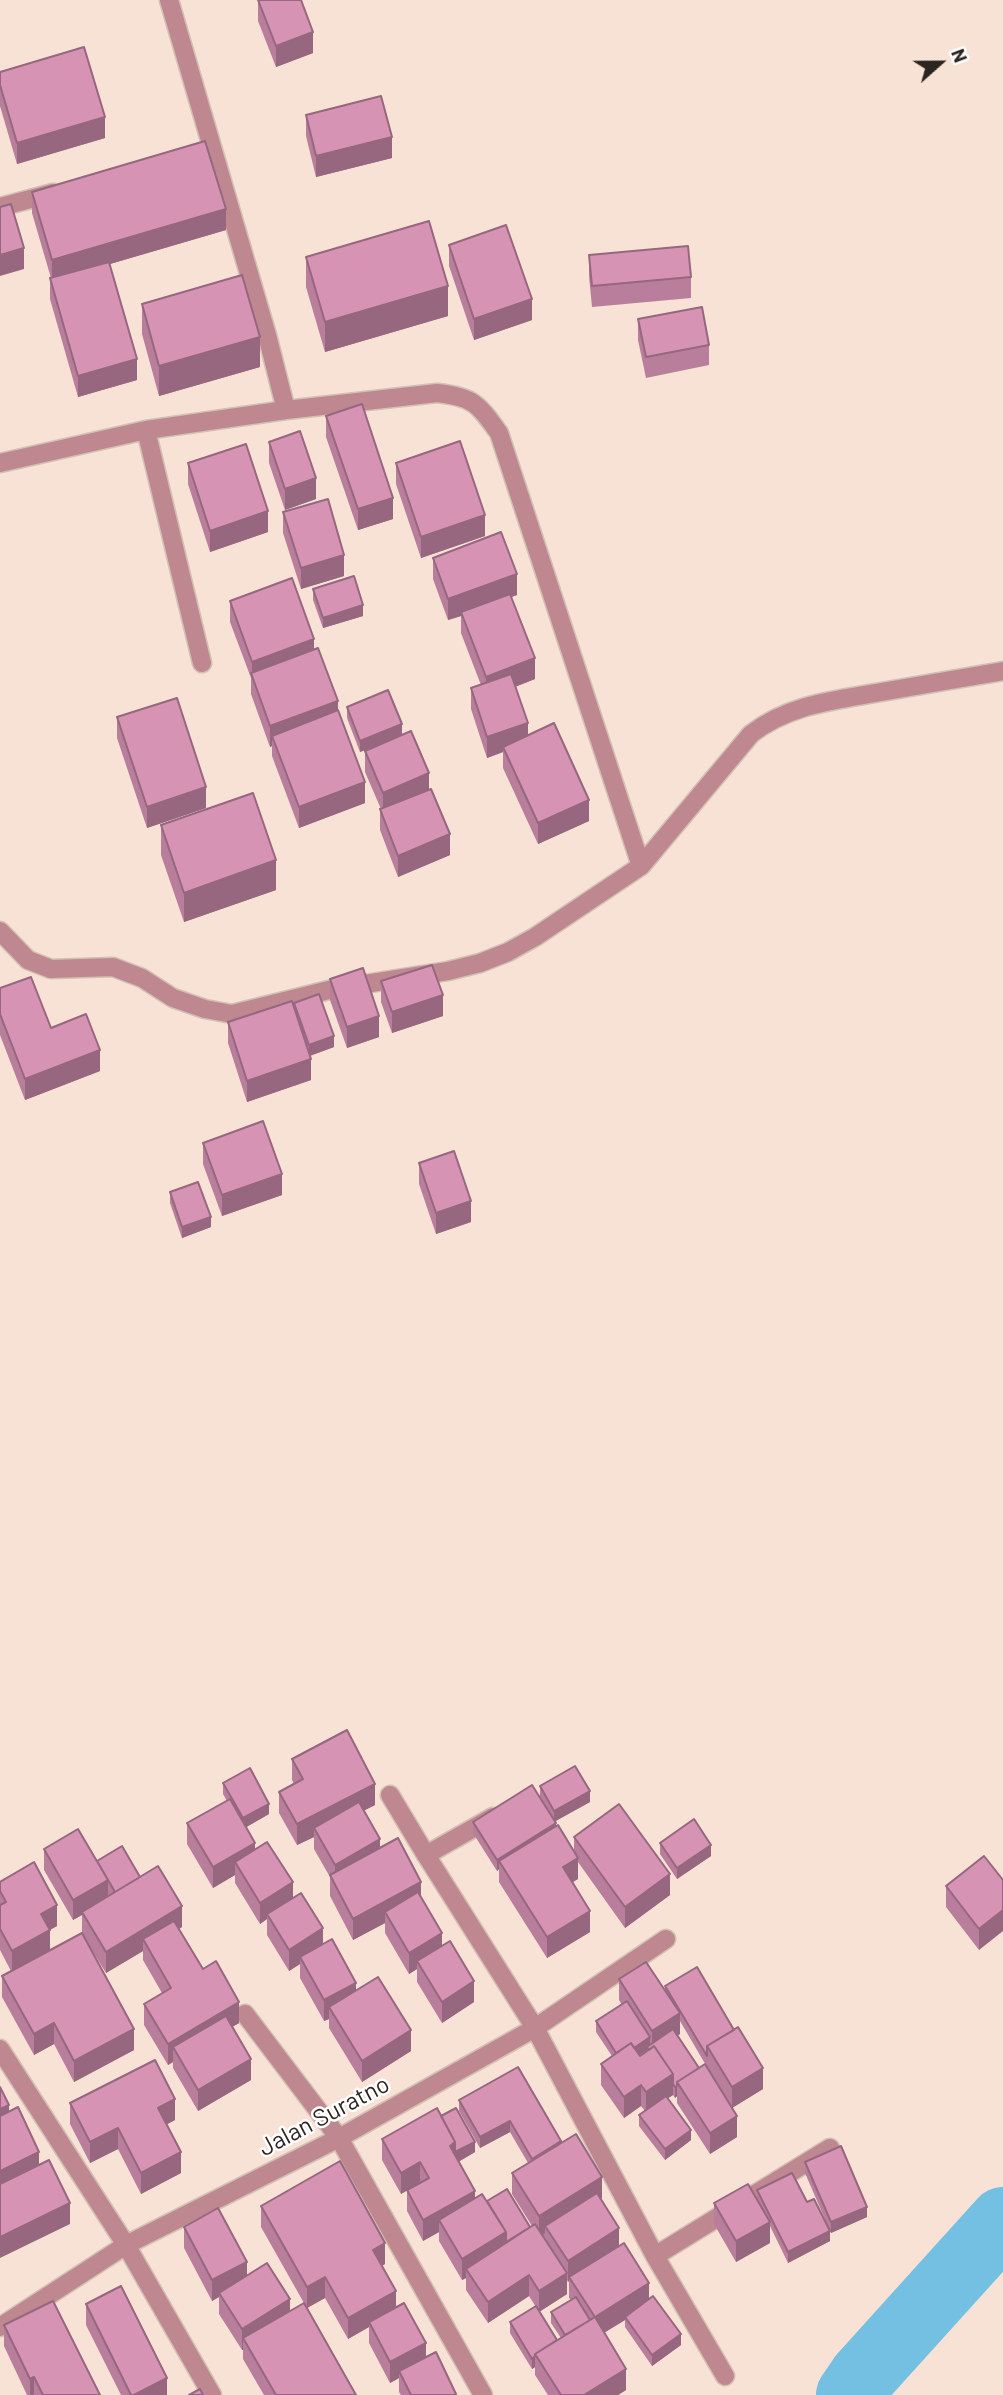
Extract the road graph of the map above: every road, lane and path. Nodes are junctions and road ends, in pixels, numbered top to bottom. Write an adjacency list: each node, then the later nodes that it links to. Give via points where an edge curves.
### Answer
1 (169, 0): 4 (street, via 205,155 267,335)
2 (66, 190): 3 (street)
3 (0, 207)
4 (286, 410): 5 (street); 9 (street, via 437,393 461,395 488,417 499,433)
5 (146, 430): 6 (street); 7 (street)
6 (0, 463)
7 (202, 663)
8 (1003, 671): 9 (street, via 835,699 770,720 751,734)
9 (641, 866): 10 (street, via 535,937 480,963 333,989 232,1014 173,998 142,978 113,967 51,969 28,960)
10 (0, 931)
11 (390, 1795): 13 (street)
12 (507, 1808): 13 (street)
13 (426, 1855): 16 (street)
14 (666, 1939): 16 (street, Jalan Suratno)
15 (244, 2014): 18 (street)
16 (535, 2028): 18 (street, Jalan Suratno); 21 (street)
17 (0, 2049): 20 (street)
18 (339, 2138): 20 (street, Jalan Suratno); 25 (street)
19 (830, 2148): 21 (street)
20 (125, 2245): 22 (street, Jalan Suratno); 24 (street)
21 (655, 2256): 23 (street)
22 (0, 2328)
23 (725, 2376)
24 (212, 2395)
25 (483, 2395)

